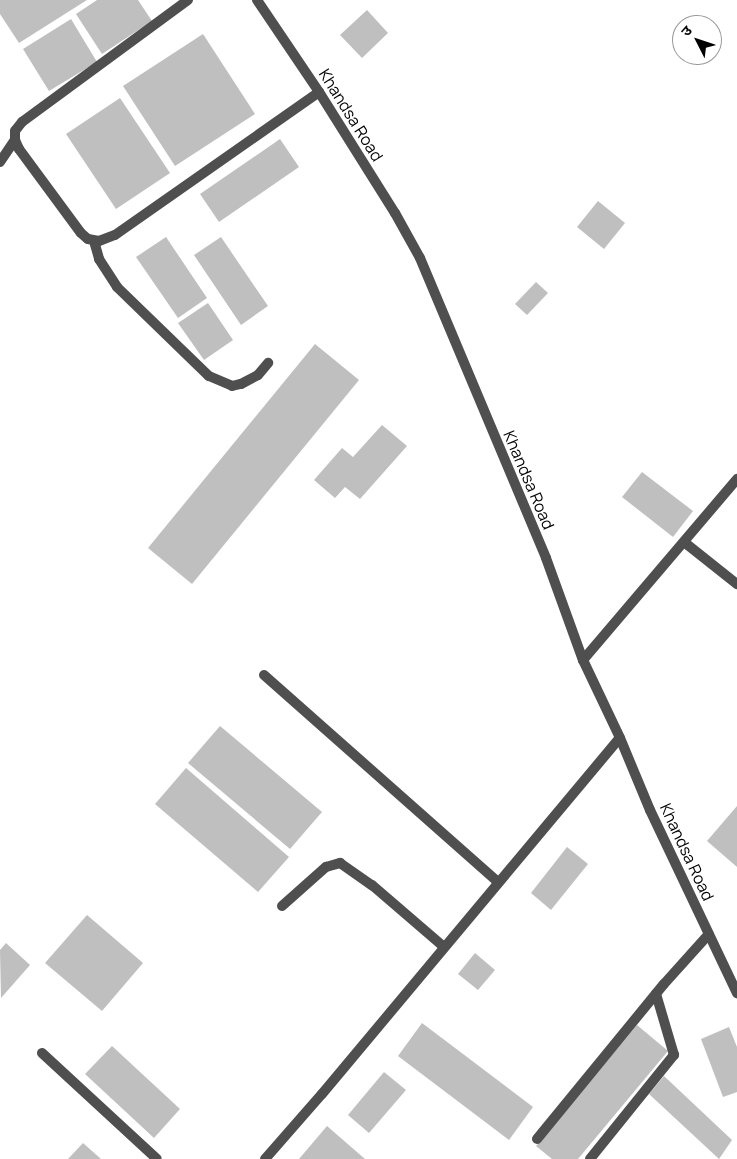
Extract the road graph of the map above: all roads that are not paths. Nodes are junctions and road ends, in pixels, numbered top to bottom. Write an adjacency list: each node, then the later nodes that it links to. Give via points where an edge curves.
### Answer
1 (188, 0): 4 (street, via 22,122)
2 (256, 0): 3 (street, Khandsa Road)
3 (320, 92): 6 (street, via 115,235); 11 (street, Khandsa Road, via 420,258 546,558)
4 (15, 140): 5 (street); 6 (street, via 81,234)
5 (2, 158)
6 (94, 241): 7 (street, via 99,259 117,287 209,376 232,386 258,375)
7 (268, 363)
8 (737, 480): 9 (street)
9 (684, 542): 10 (street); 11 (street)
10 (737, 584)
11 (583, 660): 13 (street, Khandsa Road)
12 (264, 675): 14 (street)
13 (620, 738): 14 (street); 16 (street, Khandsa Road)
14 (498, 882): 17 (street)
15 (282, 906): 17 (street, via 326,867 340,863 372,885)
16 (709, 934): 18 (street, Khandsa Road); 19 (street)
17 (444, 947): 23 (street)
18 (737, 992)
19 (656, 994): 21 (street); 24 (street, via 674,1055)
20 (42, 1053): 22 (street)
21 (537, 1139)
22 (157, 1159)
23 (265, 1159)
24 (590, 1159)

